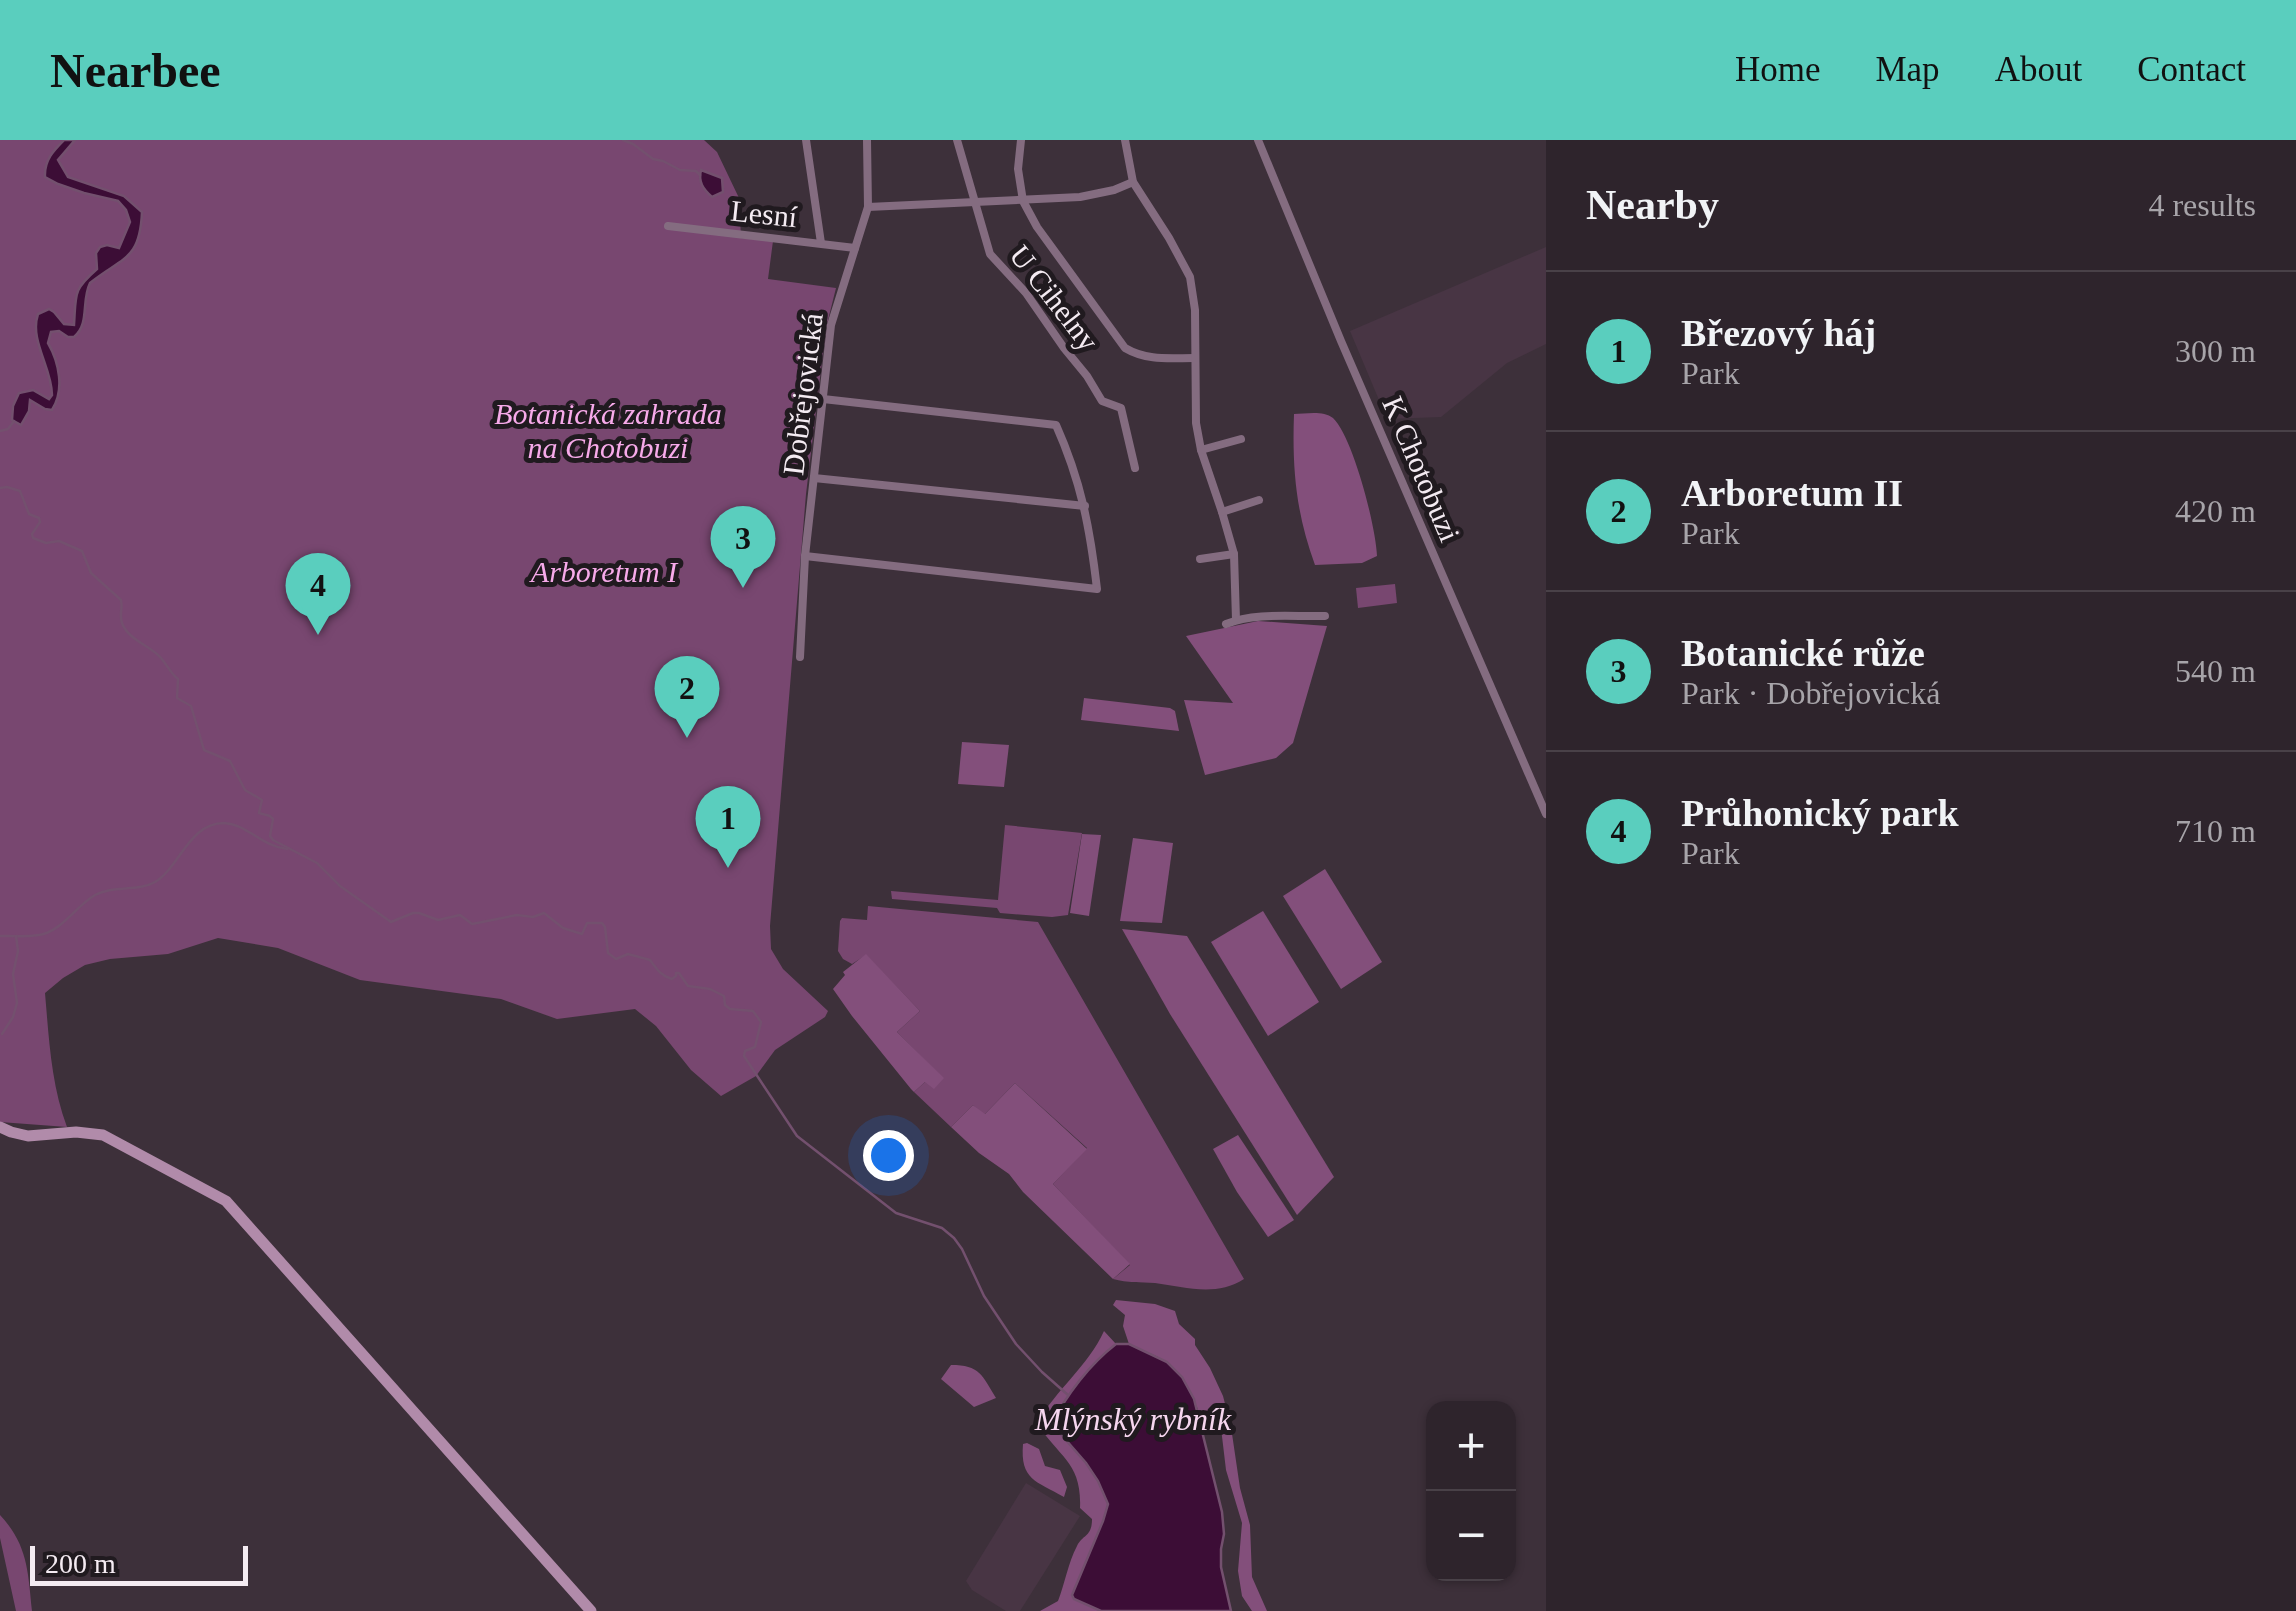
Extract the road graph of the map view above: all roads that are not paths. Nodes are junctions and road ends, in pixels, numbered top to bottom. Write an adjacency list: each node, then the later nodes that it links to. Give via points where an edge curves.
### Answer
1 (806, 140): 12 (street)
2 (867, 140): 10 (street, Dobřejovická)
3 (956, 140): 9 (street, U Cihelny)
4 (1021, 140): 8 (street)
5 (1125, 140): 7 (street)
6 (1258, 140): 30 (street, K Chotobuzi)
7 (1133, 182): 8 (street); 14 (street, via 1190,276)
8 (1023, 201): 9 (street); 14 (street, via 1125,348 1138,356)
9 (973, 202): 10 (street); 18 (street, U Cihelny, via 990,254 1102,401 1121,408)
10 (868, 207): 13 (street, Dobřejovická)
11 (668, 226): 12 (street, Lesní)
12 (821, 243): 13 (street, Lesní)
13 (855, 248): 15 (street, Dobřejovická, via 831,325)
14 (1194, 358): 17 (street)
15 (822, 399): 19 (street, Dobřejovická); 21 (street, via 1056,424)
16 (1241, 439): 17 (street)
17 (1201, 450): 22 (street)
18 (1135, 468)
19 (814, 478): 21 (street); 24 (street, Dobřejovická)
20 (1259, 500): 22 (street)
21 (1085, 506): 24 (street, via 1097,589)
22 (1222, 512): 23 (street)
23 (1234, 554): 25 (street); 27 (street)
24 (806, 556): 29 (street, Dobřejovická)
25 (1200, 559)
26 (1325, 616): 27 (street)
27 (1236, 620): 28 (street)
28 (1226, 624)
29 (800, 657)
30 (1546, 814)
31 (0, 1127): 32 (street, via 28,1136 103,1135 226,1201)
32 (591, 1611)

